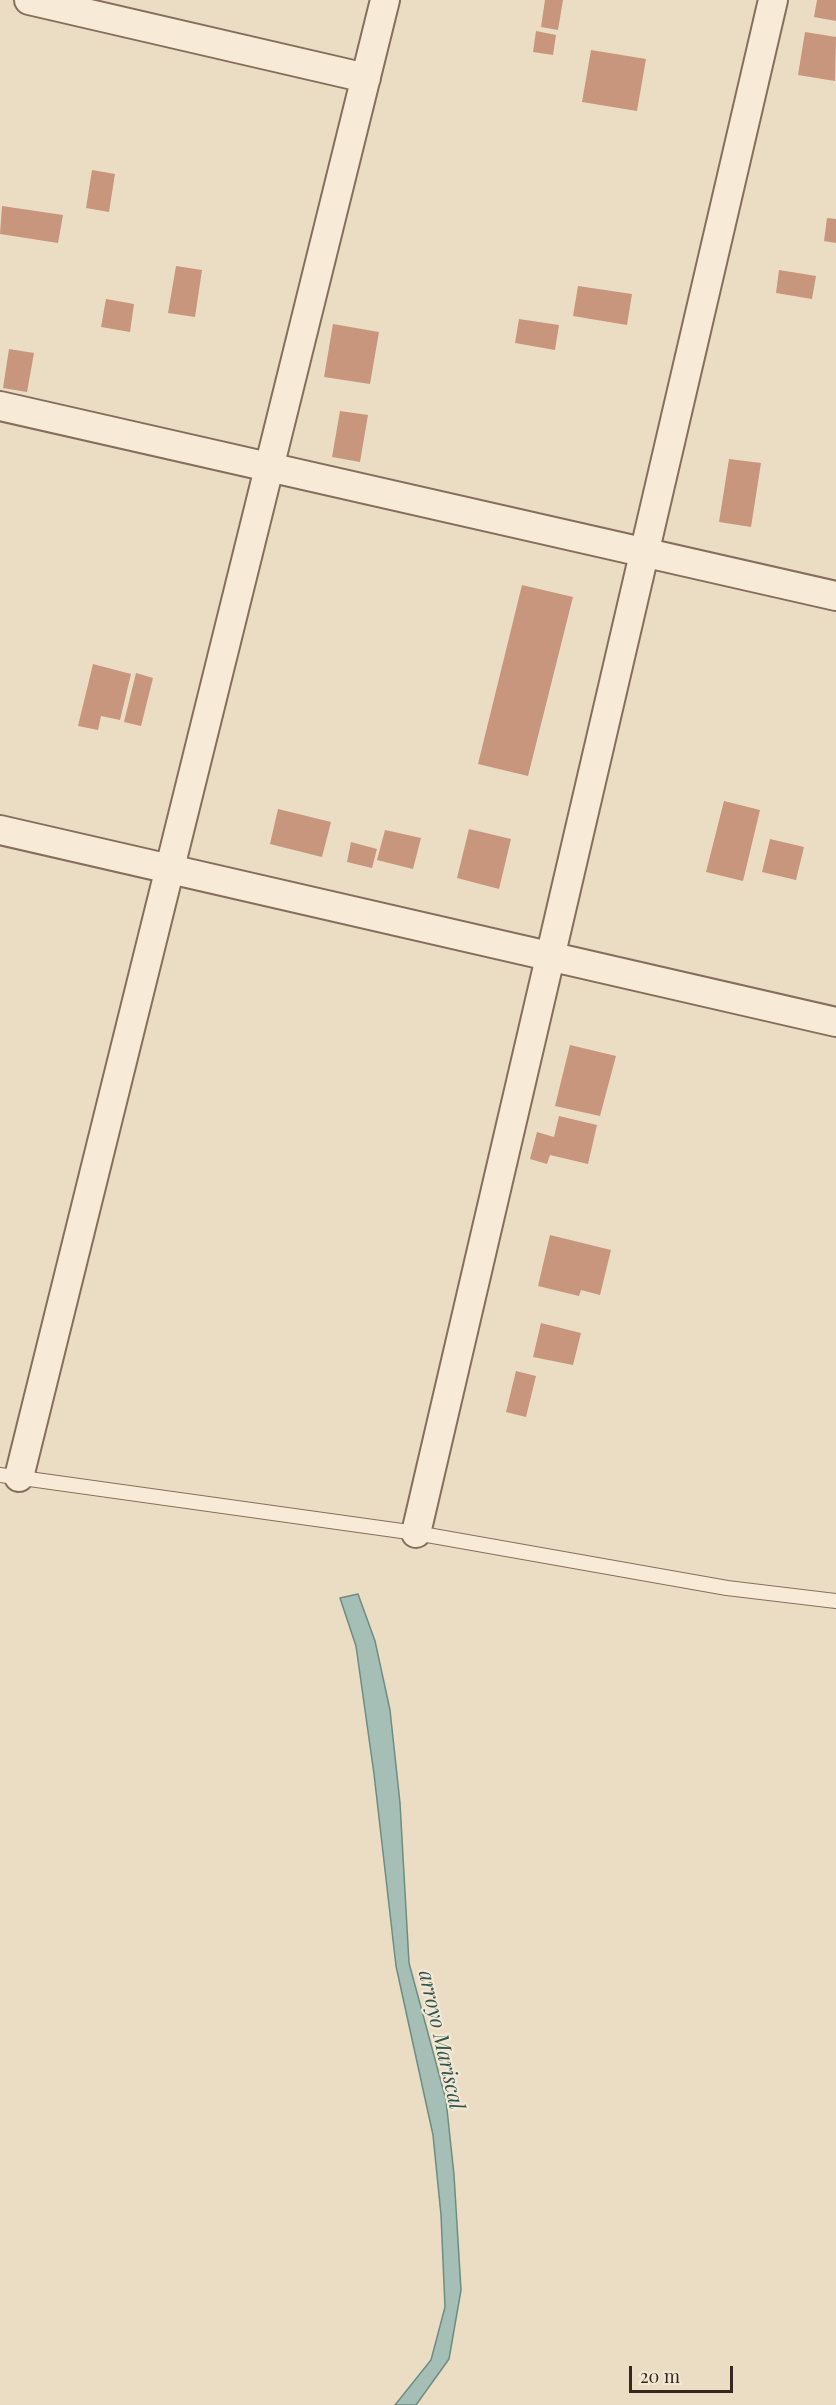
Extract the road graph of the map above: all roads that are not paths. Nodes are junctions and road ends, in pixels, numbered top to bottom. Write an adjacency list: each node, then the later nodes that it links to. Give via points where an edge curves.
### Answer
1 (29, 0): 4 (street)
2 (385, 0): 4 (street)
3 (773, 0): 7 (street)
4 (366, 78): 6 (street)
5 (0, 406): 6 (street)
6 (269, 467): 7 (street); 10 (street)
7 (645, 553): 8 (street); 11 (street)
8 (836, 596)
9 (0, 830): 10 (street)
10 (170, 869): 11 (street); 13 (street)
11 (550, 956): 12 (street); 14 (street)
12 (836, 1022)
13 (10, 1476): 14 (lane)
14 (416, 1533): 15 (lane, via 727,1588)
15 (836, 1601)

